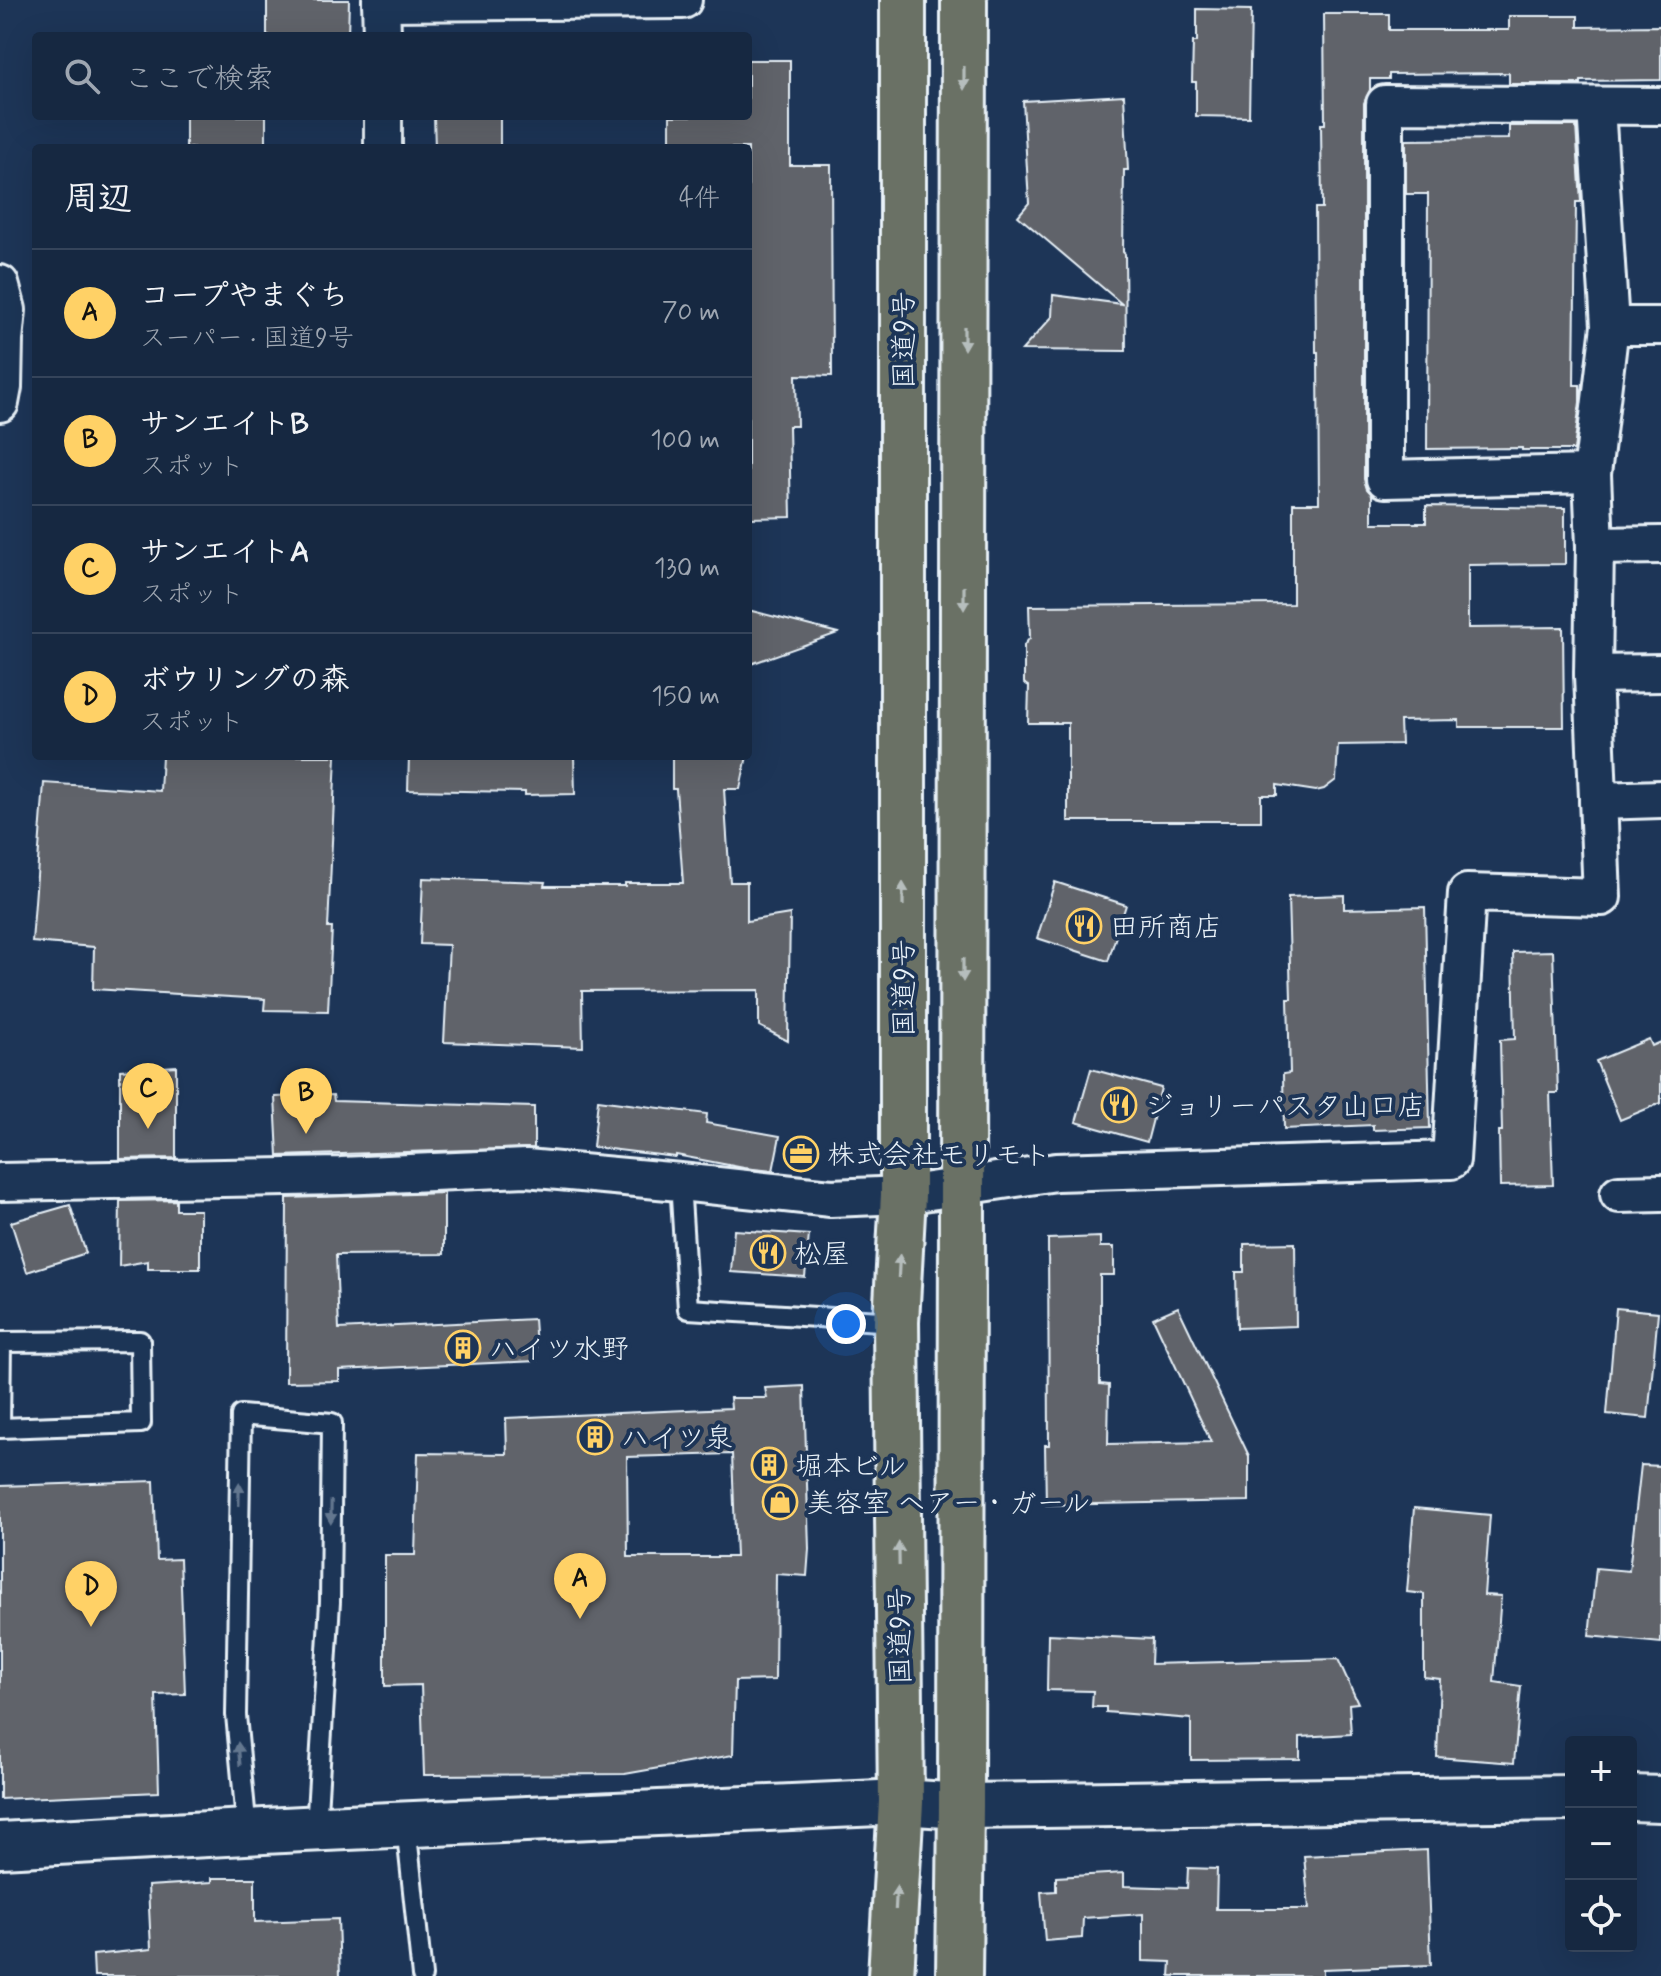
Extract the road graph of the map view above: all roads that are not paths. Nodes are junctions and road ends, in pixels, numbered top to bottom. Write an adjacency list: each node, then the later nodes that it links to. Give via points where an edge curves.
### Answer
1 (683, 0): 4 (street)
2 (903, 0): 25 (highway, 国道9号, one-way to 2)
3 (964, 0): 22 (highway, one-way to 22)
4 (382, 13)
5 (1661, 106): 6 (street)
6 (1596, 107): 10 (street); 13 (street, via 1385,104 1385,479)
7 (383, 120): 8 (street)
8 (383, 144)
9 (0, 284): 12 (street, via 7,310)
10 (1610, 326): 11 (street); 13 (street)
11 (1661, 326)
12 (0, 403)
13 (1592, 474): 15 (street)
14 (1661, 545): 15 (street)
15 (1595, 546): 17 (street)
16 (1661, 673): 17 (street)
17 (1593, 674): 19 (street)
18 (1661, 799): 19 (street)
19 (1598, 801): 22 (street, via 1602,897 1467,893 1451,1160 1056,1172)
20 (0, 1182): 21 (street, via 526,1168)
21 (680, 1182): 25 (street, via 831,1198); 26 (lane, via 688,1309)
22 (962, 1185): 25 (street); 32 (highway)
23 (1661, 1193): 24 (street)
24 (1619, 1194)
25 (903, 1195): 26 (highway, 国道9号, one-way to 25)
26 (896, 1322): 31 (highway, 国道9号, one-way to 26)
27 (0, 1428): 27 (lane, via 141,1423 140,1341 1,1342)
28 (1565, 1798): 32 (street)
29 (1637, 1798): 30 (street)
30 (1661, 1799)
31 (901, 1802): 32 (street); 33 (street); 38 (highway, 国道9号, one-way to 31)
32 (961, 1806): 39 (highway)
33 (406, 1825): 34 (street); 37 (lane)
34 (316, 1828): 35 (street); 35 (lane, one-way to 34, via 236,1715 241,1415 332,1423 330,1602)
35 (247, 1832): 36 (street)
36 (0, 1845)
37 (422, 1976)
38 (891, 1976)
39 (959, 1976)

